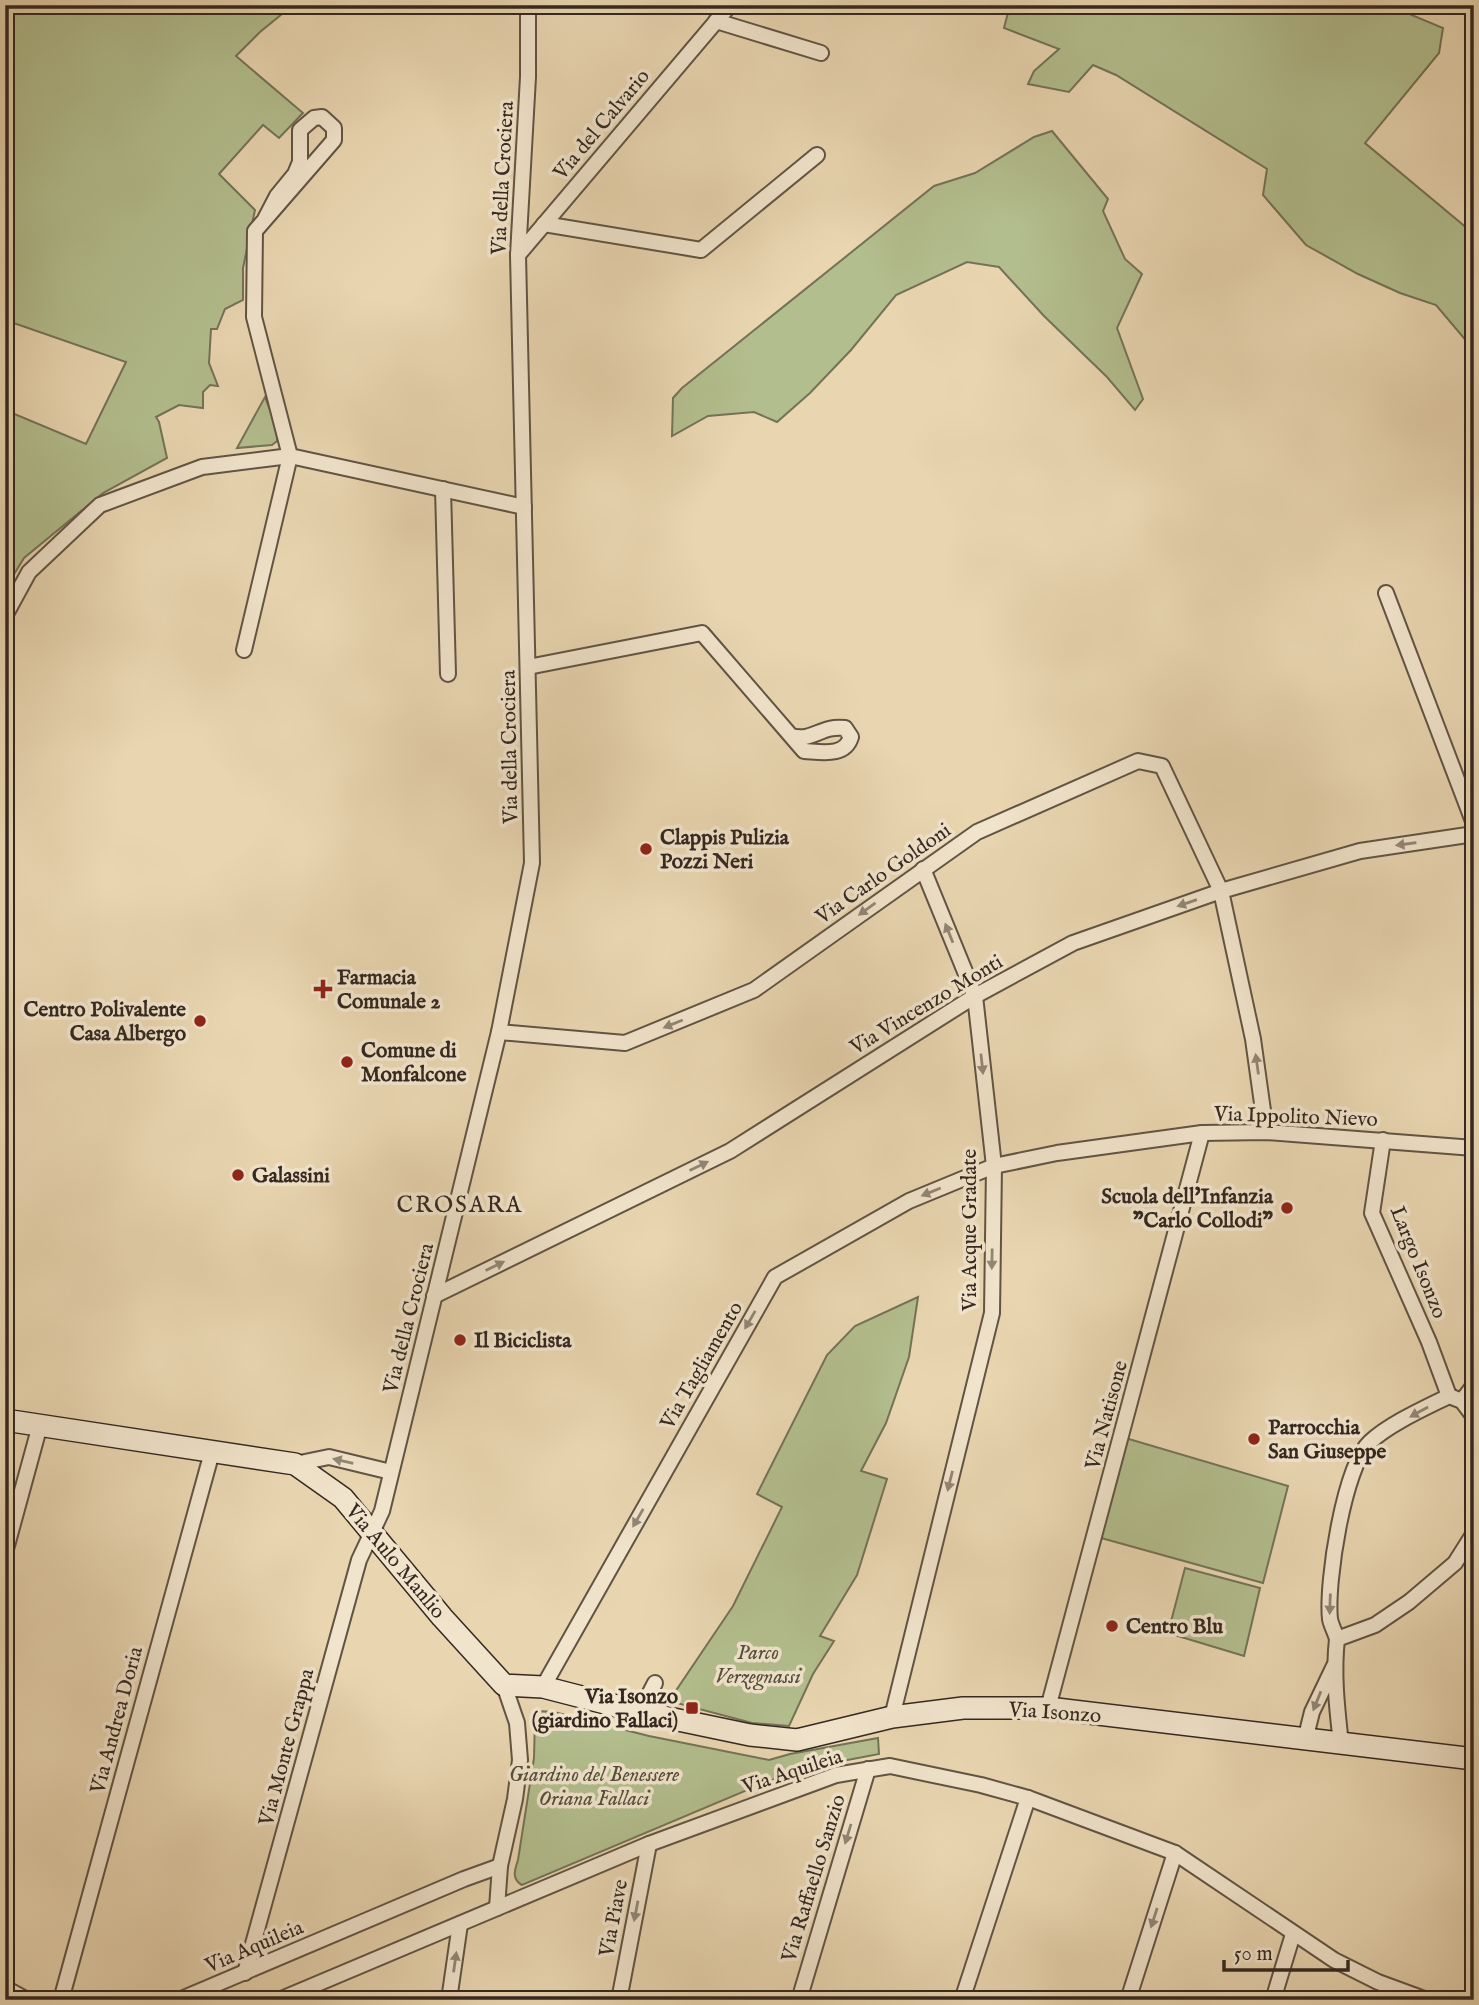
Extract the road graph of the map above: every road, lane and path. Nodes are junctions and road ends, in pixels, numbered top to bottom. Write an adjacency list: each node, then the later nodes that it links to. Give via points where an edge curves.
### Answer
1 (528, 5): 8 (street, Via della Crociera)
2 (730, 5): 3 (street, Via del Calvario)
3 (716, 21): 4 (street); 7 (street, Via del Calvario)
4 (821, 53)
5 (817, 155): 7 (street, via 701,250)
6 (265, 219): 6 (street, via 295,174 300,130 322,117 334,128 334,140); 9 (street, via 255,231 254,317)
7 (544, 224): 8 (street, Via del Calvario)
8 (518, 255): 11 (street, Via della Crociera)
9 (290, 456): 10 (street); 13 (street, via 202,467 100,506 29,572); 14 (street)
10 (443, 489): 11 (street); 16 (street)
11 (524, 508): 15 (street, Via della Crociera)
12 (1386, 593): 18 (street)
13 (5, 617)
14 (244, 650)
15 (528, 667): 17 (street, via 702,632); 23 (street, Via della Crociera, via 531,863)
16 (448, 674)
17 (791, 736)
18 (1474, 824)
19 (1474, 834): 21 (street, Via Vincenzo Monti, one-way to 21, via 1360,851)
20 (923, 869): 21 (street, Via Carlo Goldoni, via 977,832 1138,761 1162,766); 22 (street, Via Acque Gradate, one-way to 20); 23 (street, Via Carlo Goldoni, one-way to 23, via 754,990 625,1044)
21 (1221, 891): 22 (street, Via Vincenzo Monti, one-way to 22, via 1073,943); 24 (street, one-way to 21, via 1253,1039)
22 (975, 996): 28 (street, Via Acque Gradate, one-way to 28); 29 (street, Via Vincenzo Monti, one-way to 22, via 730,1151)
23 (499, 1032): 29 (street, Via della Crociera)
24 (1266, 1132): 25 (street, Via Ippolito Nievo); 26 (street, Via Ippolito Nievo)
25 (1202, 1133): 28 (street, Via Ippolito Nievo); 46 (street, Via Natisone)
26 (1383, 1140): 27 (street, Via Ippolito Nievo); 31 (street, Largo Isonzo, via 1372,1213)
27 (1474, 1147)
28 (994, 1166): 45 (street, Via Tagliamento, one-way to 45, via 909,1201 775,1277); 48 (street, Via Acque Gradate, one-way to 48, via 992,1313)
29 (434, 1296): 37 (street, Via della Crociera)
30 (1474, 1385): 31 (street)
31 (1456, 1398): 32 (street, Largo Isonzo); 41 (street, one-way to 41, via 1415,1413 1369,1443 1353,1467 1338,1527 1330,1600 1330,1621)
32 (1474, 1417)
33 (5, 1420): 34 (street, Via Aulo Manlio)
34 (40, 1425): 35 (street, Via Aulo Manlio); 40 (street)
35 (212, 1452): 36 (street, Via Aulo Manlio); 63 (street, Via Andrea Doria)
36 (295, 1464): 37 (street, one-way to 36, via 329,1457); 39 (street, Via Aulo Manlio, via 343,1498)
37 (391, 1472): 39 (street, Via della Crociera)
38 (1474, 1533): 41 (street, via 1455,1563 1409,1602 1375,1625)
39 (371, 1534): 44 (street, Via Aulo Manlio); 60 (street, Via Monte Grappa, via 359,1560)
40 (5, 1553)
41 (1337, 1639): 42 (street)
42 (1334, 1664): 49 (street, one-way to 49, via 1312,1712); 50 (street)
43 (655, 1683): 47 (street)
44 (503, 1685): 45 (street, Via Isonzo); 56 (street, Via Aulo Manlio, via 517,1723 520,1760)
45 (543, 1687): 47 (street, Via Isonzo)
46 (1048, 1708): 48 (street, Via Isonzo, via 963,1708); 49 (street, Via Isonzo)
47 (640, 1712): 48 (street, Via Isonzo, via 797,1741)
48 (892, 1717)
49 (1306, 1740): 50 (street, Via Isonzo)
50 (1340, 1744): 51 (street, Via Isonzo)
51 (1474, 1759)
52 (868, 1769): 53 (street, Via Aquileia, via 890,1766); 54 (street, Via Aquileia, via 836,1775); 68 (street, Via Raffaello Sanzio, one-way to 68)
53 (1028, 1798): 55 (street, Via Aquileia); 69 (street)
54 (649, 1844): 57 (street, Via Aquileia); 67 (street, Via Piave, one-way to 67)
55 (1175, 1853): 59 (street, Via Aquileia); 70 (street, one-way to 70)
56 (500, 1866): 57 (street, Via Aulo Manlio); 60 (street, Via Aquileia)
57 (497, 1908): 58 (street, Via Aquileia)
58 (460, 1924): 65 (street, Via Aquileia); 66 (street, one-way to 58)
59 (1293, 1934): 71 (street); 72 (street, Via Aquileia, via 1378,1982)
60 (245, 1973): 64 (street, Via Aquileia)
61 (5, 1988): 62 (street)
62 (27, 2000)
63 (61, 2000)
64 (179, 2000)
65 (279, 2000)
66 (449, 2000)
67 (619, 2000)
68 (799, 2000)
69 (962, 2000)
70 (1128, 2000)
71 (1273, 2000)
72 (1427, 2000)

